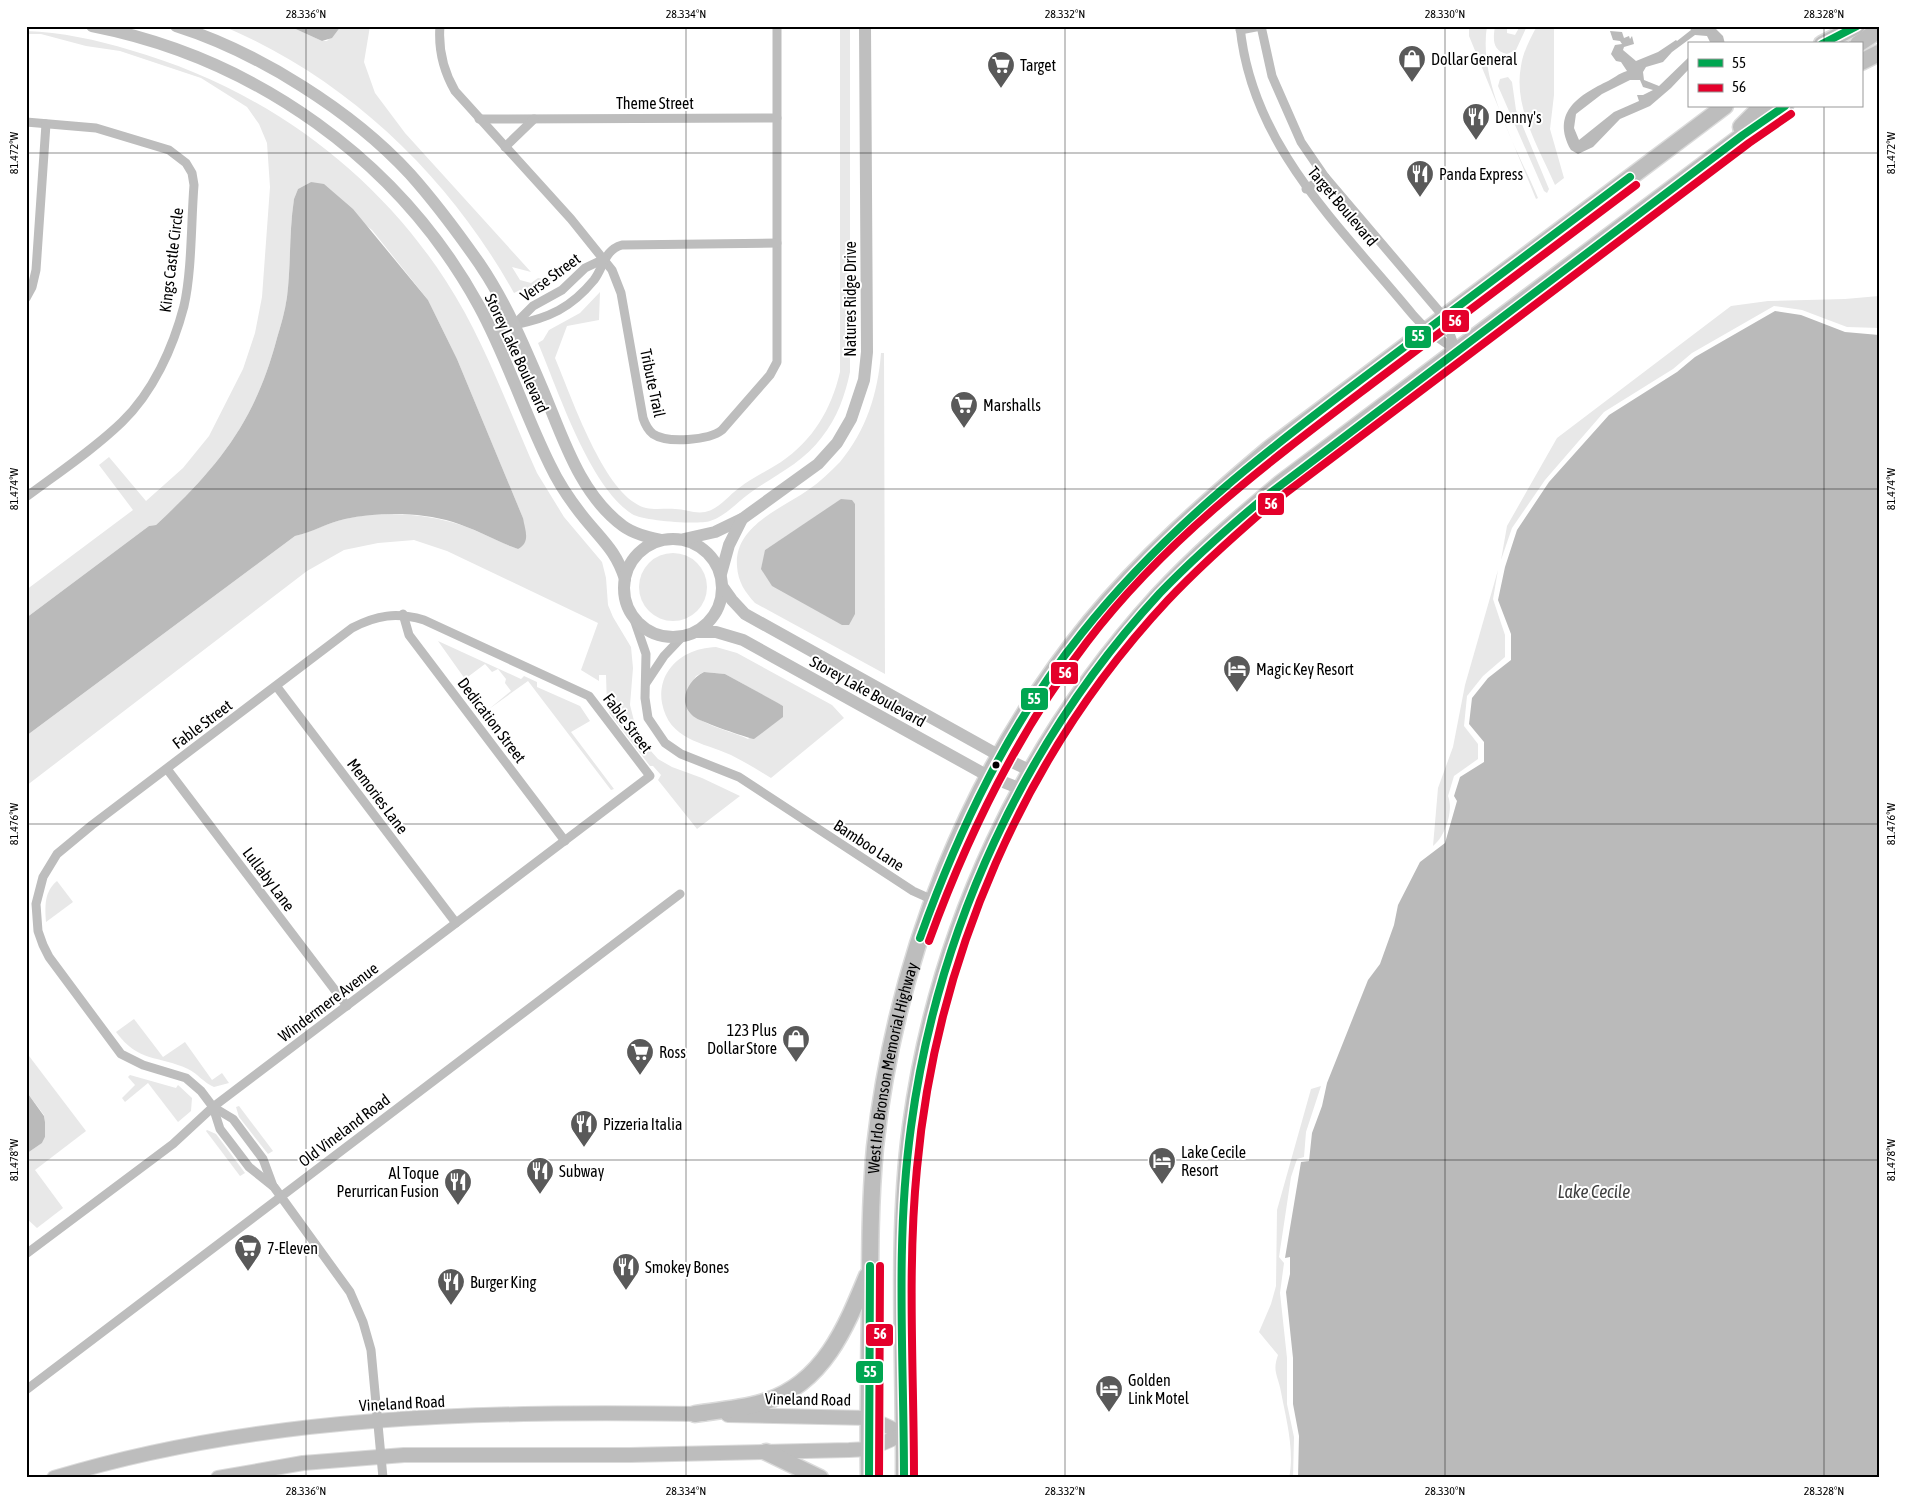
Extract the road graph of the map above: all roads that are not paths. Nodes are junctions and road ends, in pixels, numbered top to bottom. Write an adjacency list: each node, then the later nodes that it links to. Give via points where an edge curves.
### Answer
1 (92, 26): 34 (street, Storey Lake Boulevard, via 124,32 193,54 284,100 338,138 391,186 441,245)
2 (176, 26): 32 (street, Storey Lake Boulevard, via 248,55 300,84 357,126 409,174 461,238 481,266)
3 (440, 26): 18 (street, Tribute Trail, via 440,55 446,74 455,91)
4 (777, 26): 17 (street, Tribute Trail)
5 (865, 26): 37 (street, Natures Ridge Drive, via 864,380 851,419 828,454 808,473)
6 (1261, 26): 8 (street); 24 (street, Target Boulevard, via 1279,95 1301,142)
7 (1857, 26): 10 (highway)
8 (1240, 28): 25 (street, Target Boulevard, via 1247,65 1262,111)
9 (1879, 30): 11 (highway)
10 (1826, 42)
11 (1861, 42)
12 (1879, 53): 13 (highway)
13 (1862, 62)
14 (1722, 108): 31 (highway, West Irlo Bronson Memorial Highway)
15 (1760, 108): 23 (highway)
16 (1782, 108): 23 (highway, West Irlo Bronson Memorial Highway)
17 (777, 118): 19 (street, Theme Street); 26 (street, Tribute Trail)
18 (479, 119): 19 (street, Theme Street); 22 (street, Tribute Trail)
19 (534, 119): 22 (street)
20 (26, 122): 21 (street, Kings Castle Circle)
21 (46, 124): 30 (street, via 36,270); 36 (street, Kings Castle Circle, via 96,128 169,150 186,163 194,185 184,305 158,374 124,421)
22 (505, 147): 27 (street, Tribute Trail)
23 (1700, 167): 35 (highway, West Irlo Bronson Memorial Highway)
24 (1325, 177): 25 (street); 31 (street, Target Boulevard)
25 (1306, 190): 33 (street, Target Boulevard)
26 (777, 243): 27 (street, Verse Street, via 622,244 613,248); 27 (street, Tribute Trail, via 778,355 774,369 722,430 702,439 659,437 645,424 620,287)
27 (604, 259): 28 (street, Verse Street, via 585,268); 29 (street, Verse Street, via 595,279)
28 (571, 282): 29 (street); 32 (street, Verse Street, via 533,306)
29 (581, 293): 32 (street, Verse Street, via 568,306 539,320)
30 (26, 298)
31 (1444, 317): 33 (highway, West Irlo Bronson Memorial Highway); 35 (street)
32 (514, 325): 34 (street); 39 (street, Storey Lake Boulevard, via 572,460 592,493 624,527)
33 (1427, 330): 35 (street, Target Boulevard); 48 (highway, West Irlo Bronson Memorial Highway, via 1268,449 1173,532 1088,624)
34 (496, 338): 40 (street, Storey Lake Boulevard, via 550,466 573,503 614,552)
35 (1456, 351): 50 (highway, West Irlo Bronson Memorial Highway, via 1281,483 1196,557 1158,596 1088,681)
36 (26, 497)
37 (742, 519): 38 (street, Natures Ridge Drive, via 715,532); 41 (street, Natures Ridge Drive, via 729,545)
38 (684, 539): 39 (street); 41 (street, via 711,554)
39 (662, 540): 40 (street, via 637,555)
40 (625, 579): 43 (street, via 624,596)
41 (722, 580): 44 (street, via 721,597 714,614); 48 (street, Storey Lake Boulevard, via 732,600 745,614)
42 (403, 614): 47 (street, Fable Street, via 370,619 352,628); 51 (street, Fable Street, via 424,620 589,696); 54 (street, Dedication Street, via 409,635)
43 (635, 622): 45 (street, via 656,634); 46 (street, Bamboo Lane, via 644,647)
44 (696, 632): 45 (street); 52 (street, Storey Lake Boulevard, via 716,632 743,640)
45 (682, 637): 46 (street)
46 (646, 683): 56 (street, Bamboo Lane, via 648,718 665,743 681,754 739,777 913,891)
47 (276, 687): 49 (street, Fable Street); 57 (street, Memories Lane)
48 (1000, 756): 50 (street, Storey Lake Boulevard); 52 (highway, West Irlo Bronson Memorial Highway)
49 (167, 769): 58 (street, Lullaby Lane); 59 (street, Fable Street, via 57,854 38,890 36,918 49,957 121,1054 143,1065 186,1078)
50 (1031, 771): 53 (highway, West Irlo Bronson Memorial Highway)
51 (650, 776): 54 (street, Windermere Avenue)
52 (988, 776): 53 (street, Storey Lake Boulevard); 56 (highway, West Irlo Bronson Memorial Highway, via 948,860)
53 (1021, 789): 68 (highway, West Irlo Bronson Memorial Highway, via 986,859 960,926 937,992 919,1073 906,1181)
54 (565, 841): 57 (street, Windermere Avenue)
55 (680, 894): 61 (street, Old Vineland Road)
56 (933, 900): 63 (highway, West Irlo Bronson Memorial Highway, via 908,978 888,1057 875,1148)
57 (456, 923): 58 (street, Windermere Avenue)
58 (346, 1006): 59 (street, Windermere Avenue)
59 (213, 1107): 60 (street, Fable Street, via 220,1129 249,1167); 60 (street, Fable Street, via 233,1119 263,1159); 62 (street, Windermere Avenue, via 173,1144)
60 (274, 1187): 61 (street, Fable Street)
61 (281, 1196): 64 (street, Old Vineland Road); 67 (street, Fable Street, via 350,1292 363,1322 371,1350)
62 (26, 1254)
63 (870, 1270): 65 (highway, via 841,1337 822,1364 806,1379 768,1401); 66 (highway, West Irlo Bronson Memorial Highway)
64 (26, 1390)
65 (695, 1414): 66 (main road, Vineland Road); 67 (main road, Vineland Road, via 548,1413)
66 (869, 1418): 68 (main road, Vineland Road); 69 (highway, West Irlo Bronson Memorial Highway)
67 (378, 1420): 71 (street, Fable Street); 72 (main road, Vineland Road, via 266,1431 184,1444)
68 (904, 1434): 69 (main road); 77 (highway, West Irlo Bronson Memorial Highway)
69 (869, 1449): 70 (main road); 76 (highway, West Irlo Bronson Memorial Highway)
70 (766, 1452): 71 (main road); 75 (highway)
71 (382, 1457): 73 (main road, via 304,1463); 74 (street, Fable Street)
72 (54, 1478)
73 (218, 1478)
74 (383, 1478)
75 (820, 1478)
76 (869, 1478)
77 (904, 1478)

